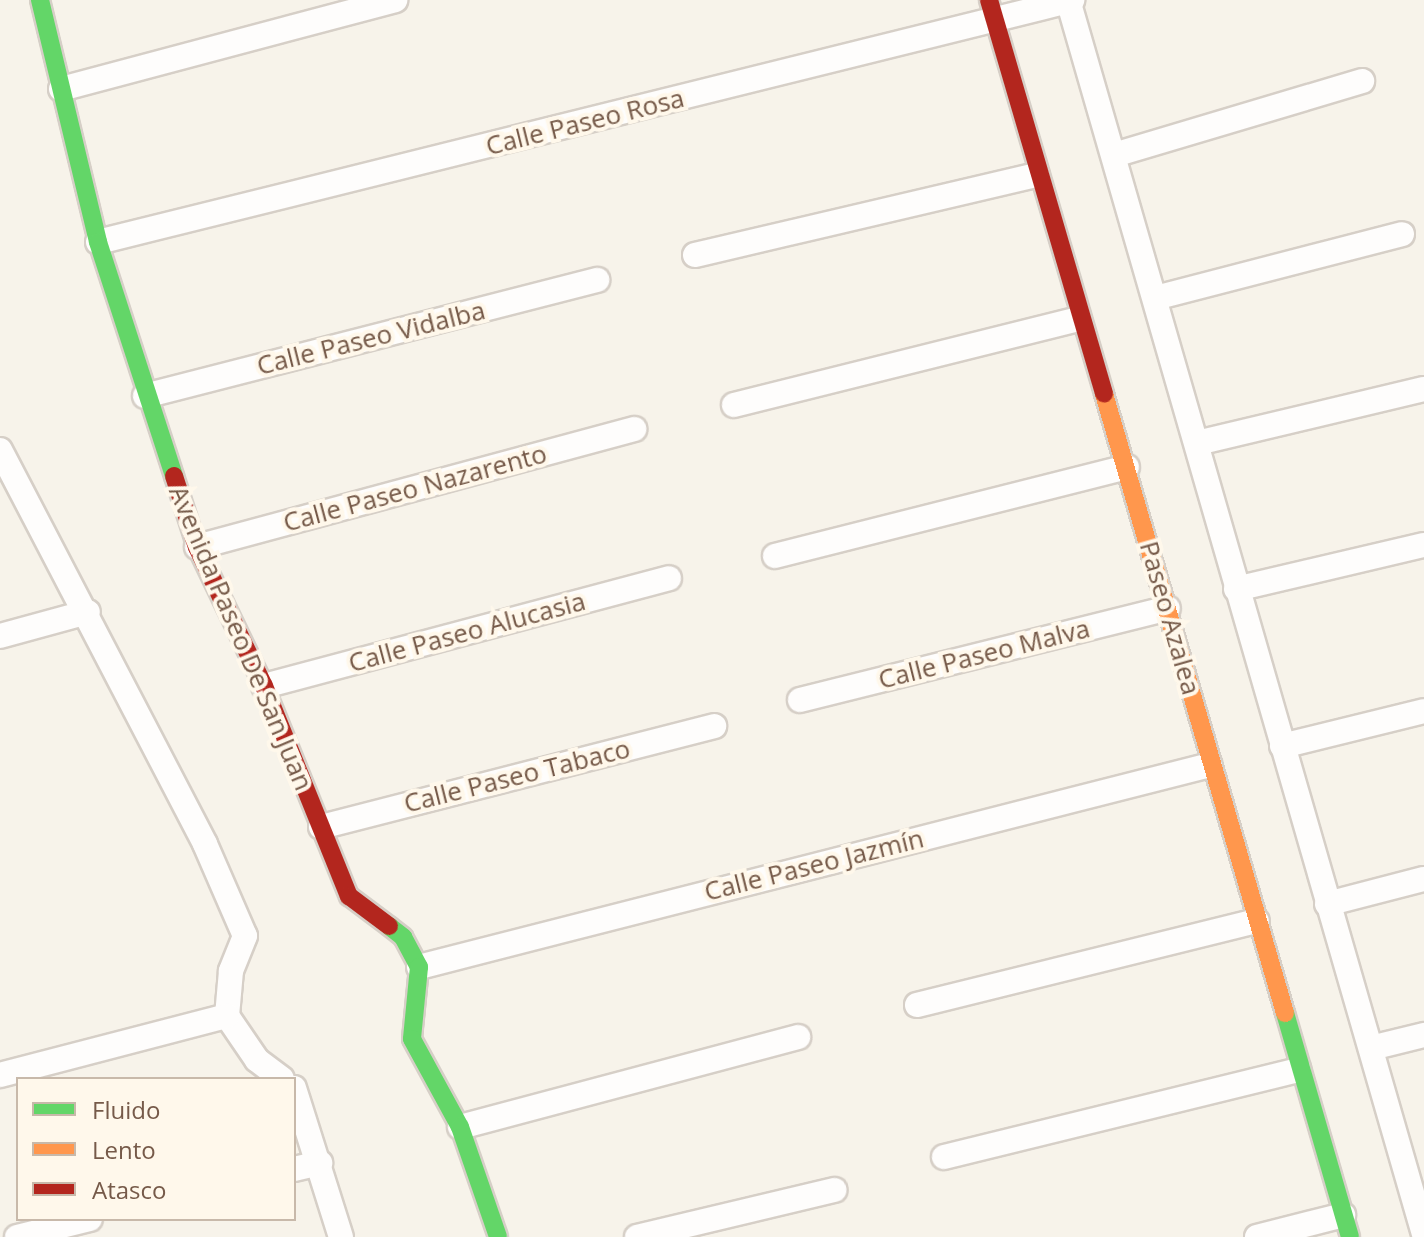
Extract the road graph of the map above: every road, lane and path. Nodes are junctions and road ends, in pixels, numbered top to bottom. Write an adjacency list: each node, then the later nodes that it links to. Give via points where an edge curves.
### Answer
1 (40, 0): 6 (street, Avenida Paseo De San Juan)
2 (395, 0): 6 (street)
3 (1069, 0): 4 (street, Calle Paseo Rosa); 7 (street)
4 (992, 10): 8 (street, Paseo Azalea); 10 (street, Calle Paseo Rosa)
5 (1362, 81): 7 (street)
6 (61, 89): 10 (street, Avenida Paseo De San Juan)
7 (1114, 155): 13 (street)
8 (1037, 175): 11 (street); 14 (street, Paseo Azalea)
9 (1402, 234): 13 (street)
10 (98, 242): 16 (street, Avenida Paseo De San Juan)
11 (695, 255)
12 (597, 280): 16 (street, Calle Paseo Vidalba)
13 (1159, 297): 19 (street)
14 (1078, 319): 17 (street); 21 (street, Paseo Azalea)
15 (1424, 389): 19 (street)
16 (145, 396): 23 (street, Avenida Paseo De San Juan)
17 (734, 405)
18 (634, 429): 23 (street, Calle Paseo Nazarento)
19 (1197, 443): 26 (street)
20 (3, 463): 28 (street)
21 (1127, 467): 24 (street); 27 (street, Paseo Azalea)
22 (1424, 545): 26 (street)
23 (197, 547): 30 (street, Avenida Paseo De San Juan)
24 (775, 556)
25 (669, 578): 30 (street, Calle Paseo Alucasia)
26 (1236, 589): 34 (street)
27 (1168, 608): 31 (street, Calle Paseo Malva); 35 (street, Paseo Azalea)
28 (88, 612): 29 (street); 42 (street, via 245,936 231,971)
29 (0, 636)
30 (264, 686): 36 (street, Avenida Paseo De San Juan)
31 (800, 700)
32 (1424, 711): 34 (street)
33 (714, 726): 36 (street, Calle Paseo Tabaco)
34 (1282, 746): 38 (street)
35 (1210, 765): 39 (street, Paseo Azalea); 40 (street, Calle Paseo Jazmín)
36 (321, 827): 40 (street, Avenida Paseo De San Juan, via 349,896 403,937)
37 (1424, 879): 38 (street)
38 (1327, 904): 45 (street)
39 (1257, 921): 41 (street); 46 (street, Paseo Azalea)
40 (419, 967): 50 (street, via 412,1039)
41 (917, 1005)
42 (227, 1016): 47 (street); 48 (street, via 257,1060)
43 (1424, 1035): 45 (street)
44 (798, 1037): 50 (street)
45 (1371, 1048): 55 (street)
46 (1298, 1070): 51 (street); 57 (street, Paseo Azalea)
47 (0, 1075)
48 (279, 1077)
49 (296, 1094): 52 (street)
50 (460, 1127): 61 (street)
51 (944, 1157)
52 (320, 1163): 53 (street); 60 (street)
53 (296, 1169)
54 (834, 1190): 62 (street)
55 (1419, 1196): 58 (street)
56 (82, 1221): 59 (street)
57 (1347, 1226): 63 (street)
58 (1424, 1234)
59 (17, 1237)
60 (341, 1237)
61 (498, 1237)
62 (637, 1237)
63 (1257, 1237)

